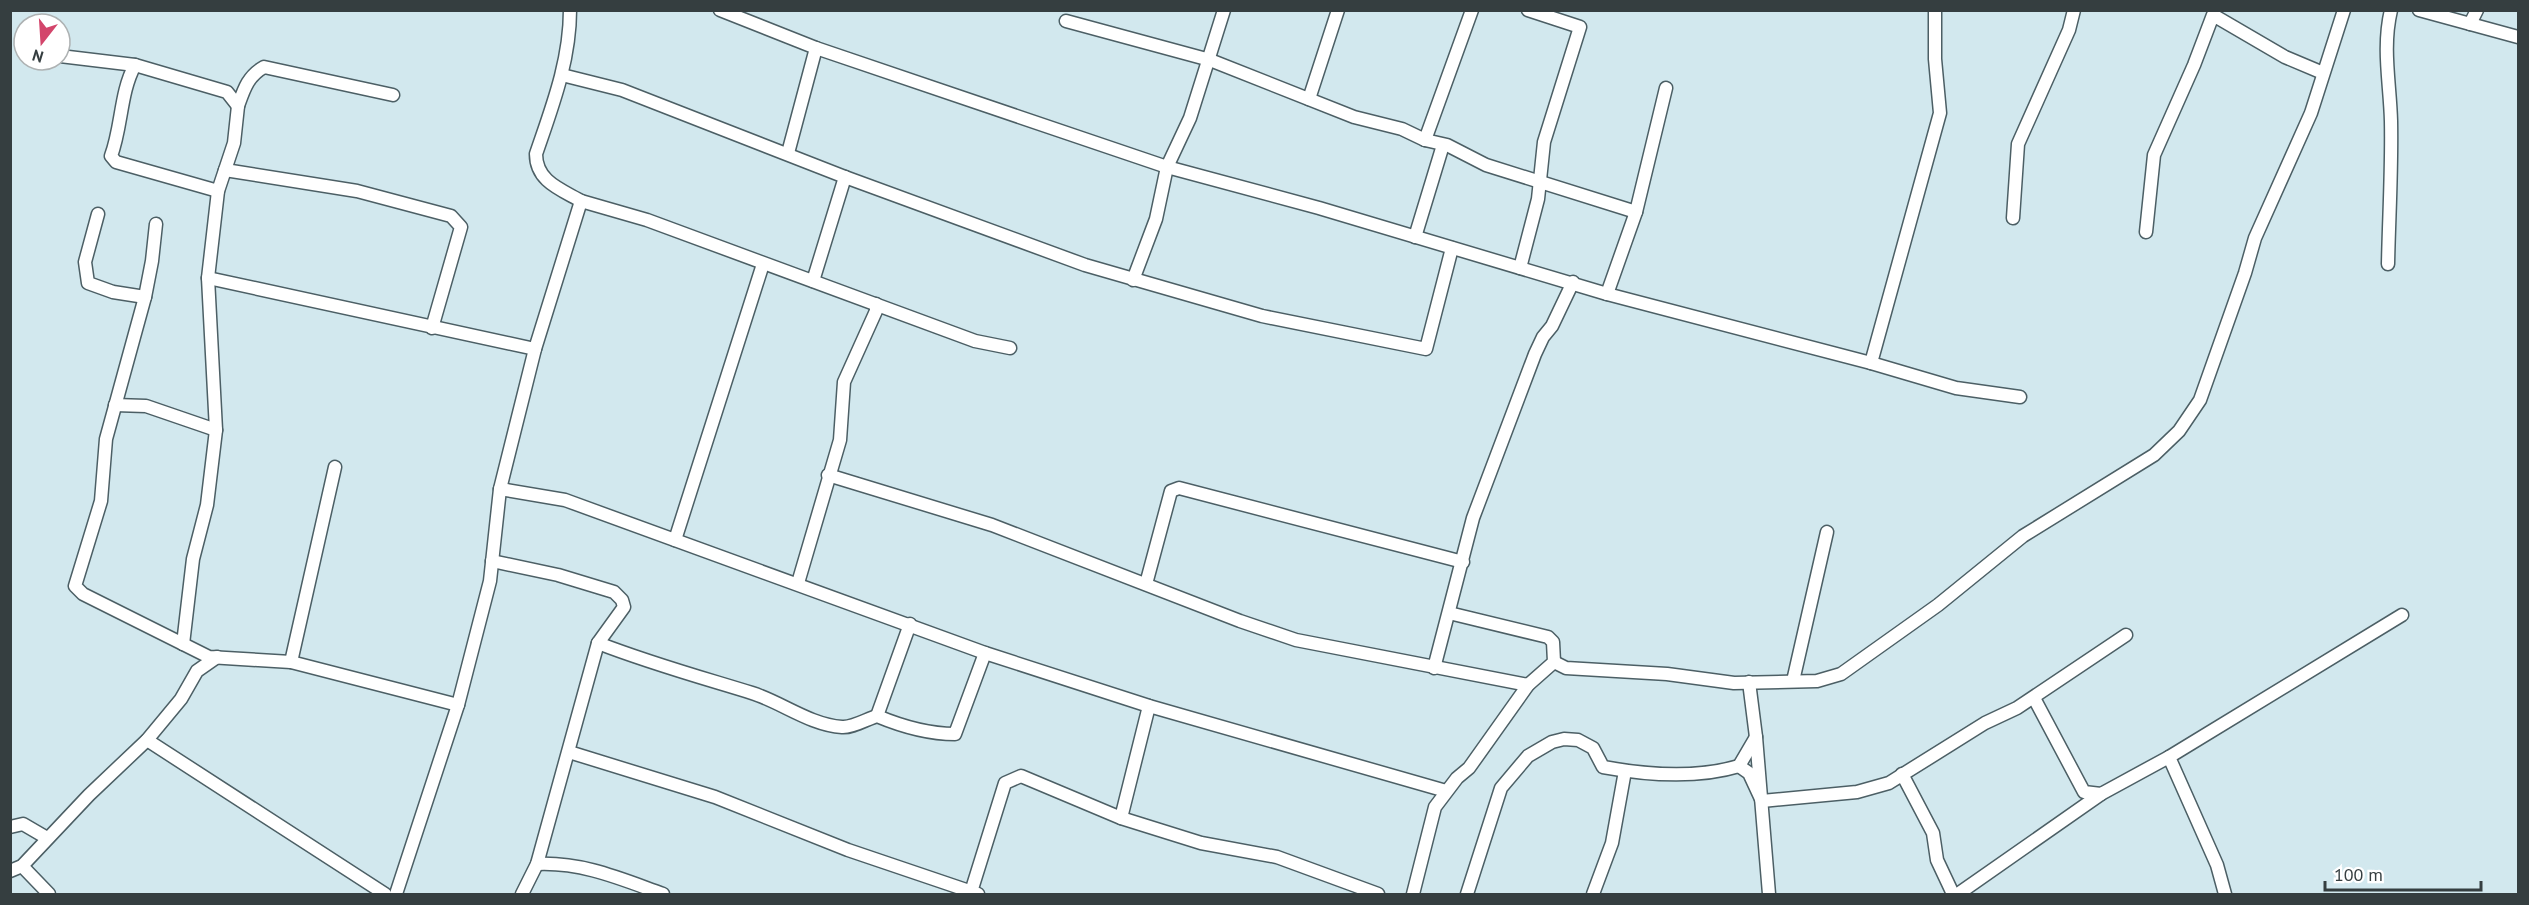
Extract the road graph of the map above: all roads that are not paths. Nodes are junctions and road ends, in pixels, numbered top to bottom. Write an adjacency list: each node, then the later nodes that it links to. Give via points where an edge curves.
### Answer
1 (570, 10): 22 (street)
2 (720, 10): 17 (street)
3 (1224, 10): 19 (street)
4 (1338, 10): 25 (street)
5 (1472, 10): 27 (street)
6 (1528, 10): 33 (street, via 1580,27 1544,142)
7 (1935, 10): 56 (street, via 1940,112)
8 (2074, 10): 38 (street, via 2018,144)
9 (2344, 10): 21 (street)
10 (2391, 10): 44 (street, via 2386,71 2391,120)
11 (2418, 10): 15 (street)
12 (2477, 10): 15 (street)
13 (2209, 13): 21 (street, via 2285,57); 40 (street, via 2154,155)
14 (1066, 21): 19 (street)
15 (2470, 24): 16 (street)
16 (2518, 37)
17 (816, 48): 29 (street); 30 (street)
18 (72, 57): 20 (street)
19 (1210, 60): 25 (street); 30 (street, via 1190,118)
20 (135, 65): 26 (street, via 228,92); 34 (street, via 128,78 111,156 116,162)
21 (2323, 73): 80 (street, via 2311,113 2255,238 2212,371 2200,400 2179,430 2154,455 2023,536 1859,663 1841,674 1817,681)
22 (562, 75): 29 (street, via 622,90); 35 (street, via 536,163 546,181)
23 (1666, 88): 36 (street)
24 (393, 94): 26 (street, via 264,67 253,73)
25 (1309, 99): 27 (street)
26 (238, 106): 31 (street, via 234,143)
27 (1425, 140): 28 (street)
28 (1443, 146): 33 (street, via 1486,165); 41 (street)
29 (788, 153): 32 (street)
30 (1167, 167): 41 (street); 47 (street, via 1156,219)
31 (225, 170): 34 (street); 53 (street, via 357,191 458,221 460,227)
32 (845, 177): 47 (street); 48 (street)
33 (1538, 180): 36 (street); 45 (street, via 1538,199)
34 (218, 191): 46 (street)
35 (581, 201): 43 (street, via 647,220); 55 (street)
36 (1636, 212): 50 (street)
37 (98, 214): 51 (street, via 85,262 88,283)
38 (2013, 218)
39 (156, 224): 51 (street)
40 (2146, 232)
41 (1415, 237): 42 (street)
42 (1452, 248): 45 (street); 47 (street, via 1426,349 1262,316)
43 (763, 264): 48 (street); 64 (street)
44 (2388, 264)
45 (1520, 268): 49 (street)
46 (208, 278): 53 (street); 59 (street)
47 (1133, 280)
48 (813, 281): 52 (street)
49 (1573, 282): 50 (street); 66 (street, via 1535,354 1473,518)
50 (1607, 294): 56 (street)
51 (145, 297): 58 (street)
52 (876, 304): 54 (street, via 975,341); 61 (street, via 844,382 840,440)
53 (432, 328): 55 (street)
54 (1010, 348)
55 (535, 349): 62 (street)
56 (1871, 363): 57 (street, via 1956,388)
57 (2020, 397)
58 (115, 405): 59 (street, via 146,406); 74 (street, via 106,439 101,501 75,586 83,594)
59 (216, 430): 74 (street, via 207,505 193,559)
60 (335, 467): 77 (street)
61 (828, 475): 67 (street); 68 (street, via 947,510)
62 (500, 489): 64 (street, via 565,500); 65 (street)
63 (1827, 532): 80 (street)
64 (675, 540): 67 (street)
65 (492, 561): 73 (street, via 614,592 624,607); 84 (street)
66 (1463, 562): 68 (street, via 1179,488 1171,491); 69 (street)
67 (798, 583): 71 (street)
68 (1146, 584): 79 (street, via 1296,640)
69 (1449, 612): 78 (street, via 1548,637 1553,642); 79 (street)
70 (2402, 615): 90 (street)
71 (910, 624): 75 (street); 86 (street)
72 (2126, 635): 83 (street)
73 (598, 643): 86 (street, via 655,666 753,693 834,726 845,728); 89 (street)
74 (183, 644): 76 (street)
75 (985, 653): 85 (street); 86 (street, via 955,734 896,724)
76 (217, 657): 77 (street); 88 (street, via 197,671 181,699)
77 (291, 662): 84 (street)
78 (1554, 662): 81 (street, via 1566,668); 82 (street)
79 (1434, 668): 82 (street)
80 (1793, 681): 81 (street)
81 (1749, 682): 87 (street)
82 (1528, 685): 94 (street, via 1469,768)
83 (2034, 698): 93 (street); 95 (street, via 2084,792)
84 (458, 705): 105 (street)
85 (1149, 706): 94 (street); 97 (street)
86 (877, 716)
87 (1756, 737): 91 (street); 96 (street)
88 (147, 740): 99 (street); 104 (street)
89 (569, 752): 100 (street); 102 (street, via 715,797 848,850)
90 (2169, 757): 95 (street); 115 (street, via 2217,865)
91 (1739, 766): 92 (street, via 1716,773); 96 (street, via 1749,774)
92 (1625, 771): 110 (street, via 1603,767 1593,748 1578,740 1552,742 1528,756 1501,788); 111 (street, via 1612,843)
93 (1902, 774): 96 (street, via 1889,783 1857,792); 113 (street, via 1933,833 1937,860)
94 (1446, 791): 109 (street, via 1435,807)
95 (2101, 794): 114 (street)
96 (1762, 801): 112 (street)
97 (1121, 818): 102 (street, via 1025,776 1005,783); 108 (street, via 1201,843 1277,857)
98 (10, 827): 99 (street, via 23,824)
99 (47, 838): 101 (street)
100 (537, 864): 106 (street); 107 (street, via 595,869)
101 (16, 868): 103 (street)
102 (975, 893)
103 (49, 894)
104 (385, 894)
105 (396, 894)
106 (522, 894)
107 (663, 894)
108 (1378, 894)
109 (1413, 894)
110 (1467, 894)
111 (1593, 894)
112 (1769, 894)
113 (1953, 894)
114 (1958, 894)
115 (2225, 894)

